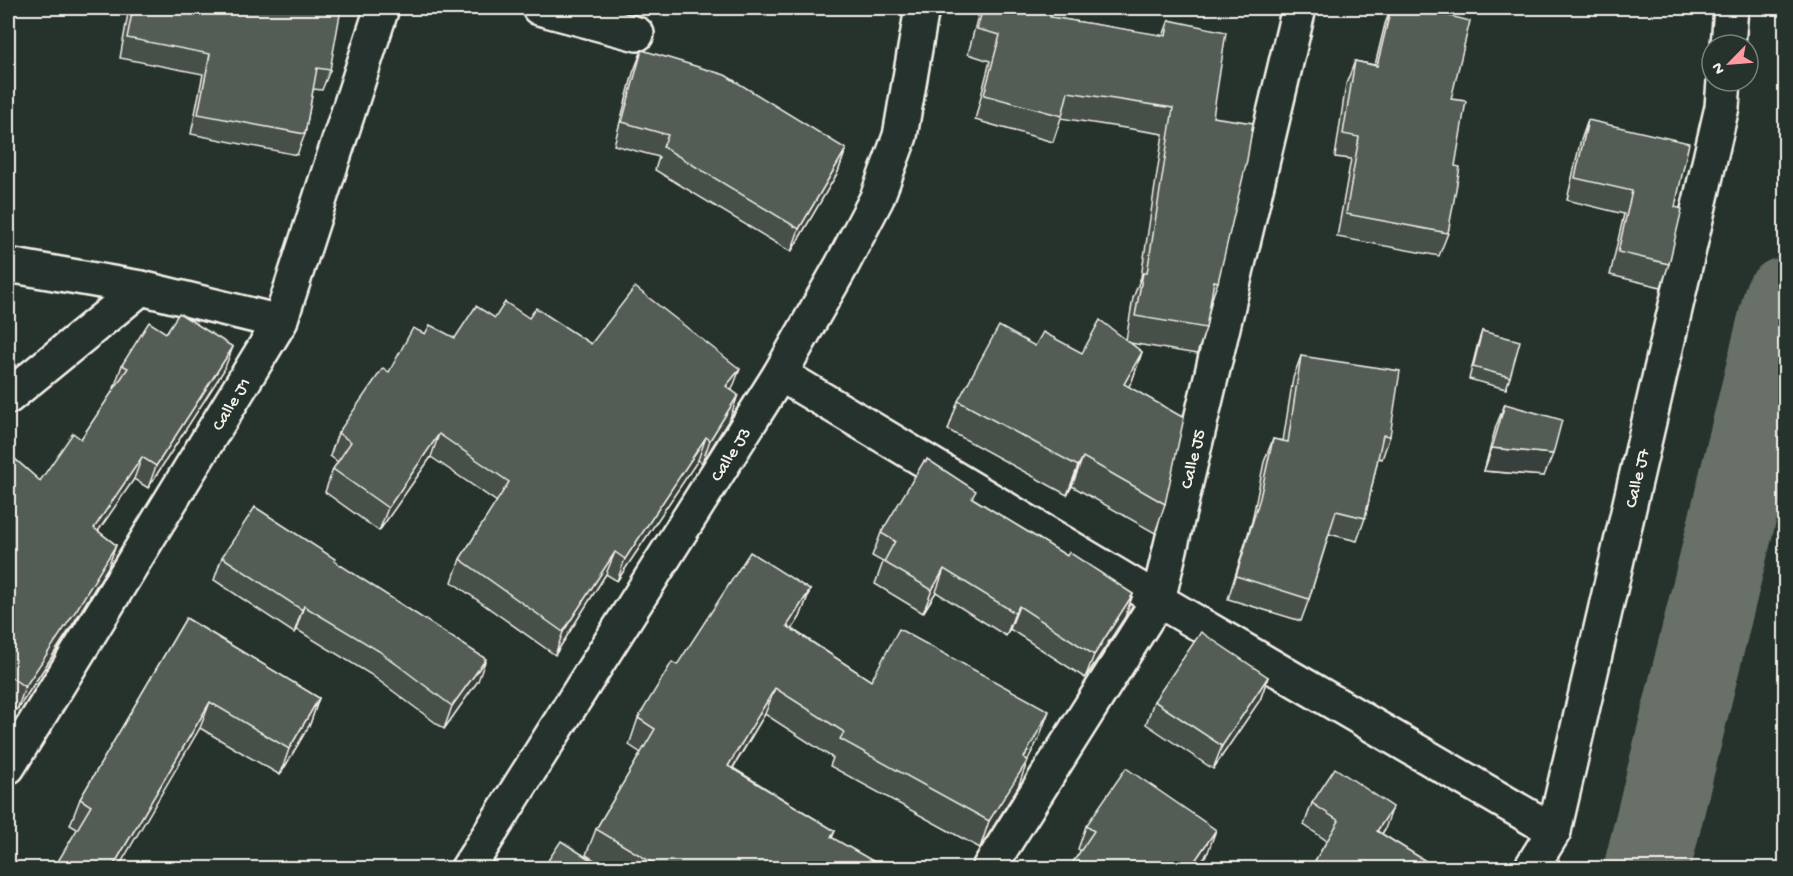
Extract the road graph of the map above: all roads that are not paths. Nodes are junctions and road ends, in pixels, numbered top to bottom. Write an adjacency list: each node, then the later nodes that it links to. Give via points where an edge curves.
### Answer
1 (382, 8): 11 (street, Calle J1)
2 (539, 8): 7 (street)
3 (922, 8): 12 (street, Calle J3, via 900,136 878,198)
4 (1299, 8): 14 (street, Calle J5)
5 (1731, 8): 6 (street)
6 (1729, 33)
7 (637, 34)
8 (1723, 93): 16 (street, Calle J7)
9 (8, 265): 10 (street)
10 (141, 288): 11 (street); 13 (street)
11 (280, 322): 15 (street, Calle J1)
12 (780, 374): 14 (street); 17 (street, Calle J3)
13 (8, 397)
14 (1158, 600): 16 (street); 18 (street, Calle J5)
15 (8, 767)
16 (1554, 831): 19 (street, Calle J7)
17 (468, 868)
18 (989, 868)
19 (1531, 868)

